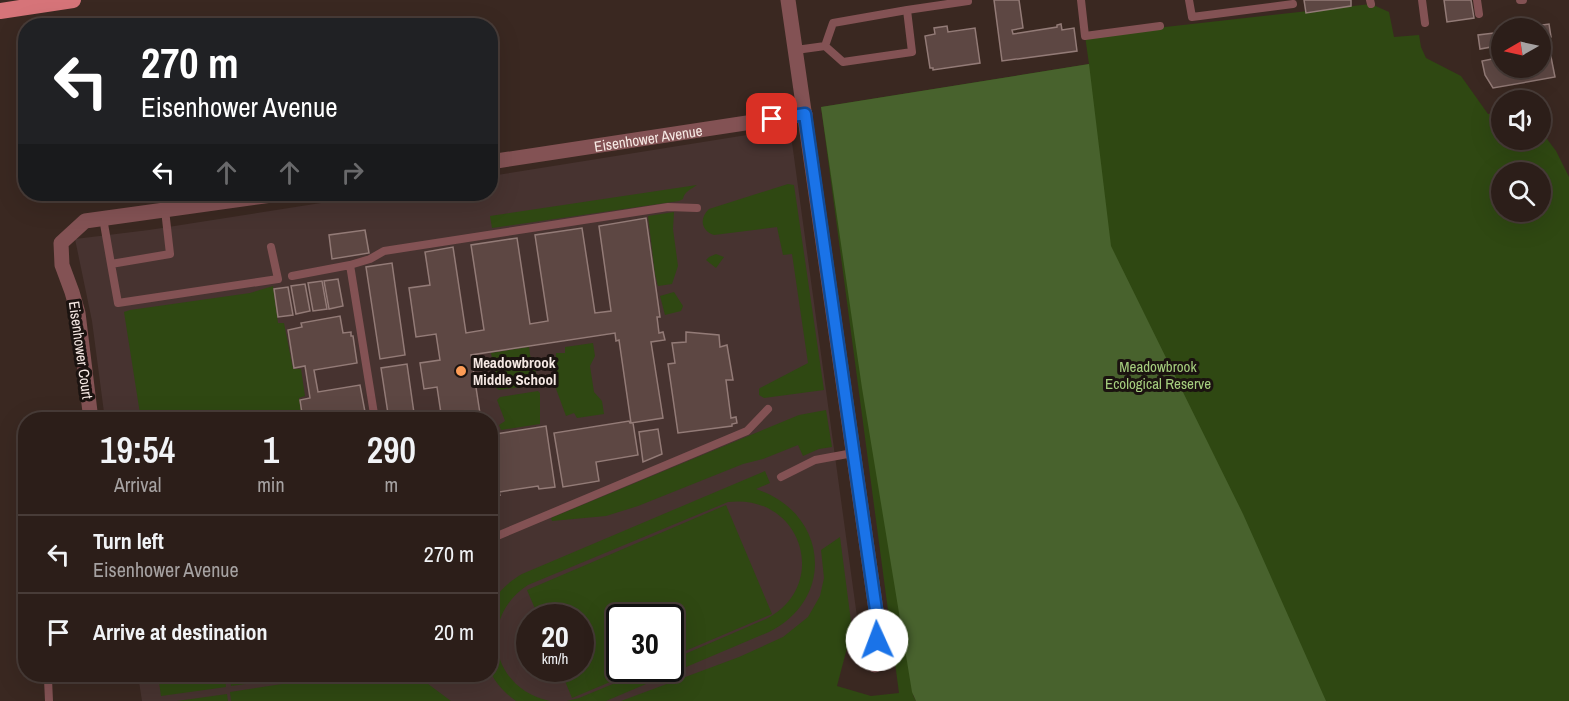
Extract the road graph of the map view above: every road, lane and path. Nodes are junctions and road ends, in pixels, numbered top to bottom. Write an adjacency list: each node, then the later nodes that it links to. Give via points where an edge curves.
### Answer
1 (73, 0): 10 (main road)
2 (788, 0): 15 (street)
3 (1081, 0): 13 (lane, via 1085,36)
4 (1189, 0): 8 (lane, via 1192,17)
5 (1422, 0): 12 (lane)
6 (1477, 0): 11 (lane)
7 (968, 1): 9 (lane)
8 (1293, 4)
9 (907, 10): 14 (lane, via 833,23); 14 (lane, via 912,52 843,62)
10 (0, 11)
11 (1479, 14)
12 (1425, 23)
13 (1160, 26)
14 (825, 46): 15 (lane)
15 (796, 50): 16 (street)
16 (805, 114): 17 (street, Eisenhower Avenue); 29 (street)
17 (498, 161)
18 (229, 201): 20 (street)
19 (697, 208): 24 (lane, via 668,207 405,247)
20 (165, 210): 21 (street); 23 (lane, via 170,254)
21 (103, 218): 23 (lane); 27 (street, Eisenhower Court, via 85,221 61,243 62,265 78,313)
22 (271, 247): 23 (lane, via 278,279 118,303)
23 (111, 264)
24 (350, 265): 25 (lane); 28 (lane)
25 (292, 276)
26 (768, 409): 31 (lane, via 747,431)
27 (90, 412)
28 (374, 412)
29 (854, 453): 30 (lane, via 815,460); 32 (street, via 878,624)
30 (780, 477)
31 (498, 536)
32 (875, 665)
33 (48, 682): 34 (lane)
34 (49, 701)

